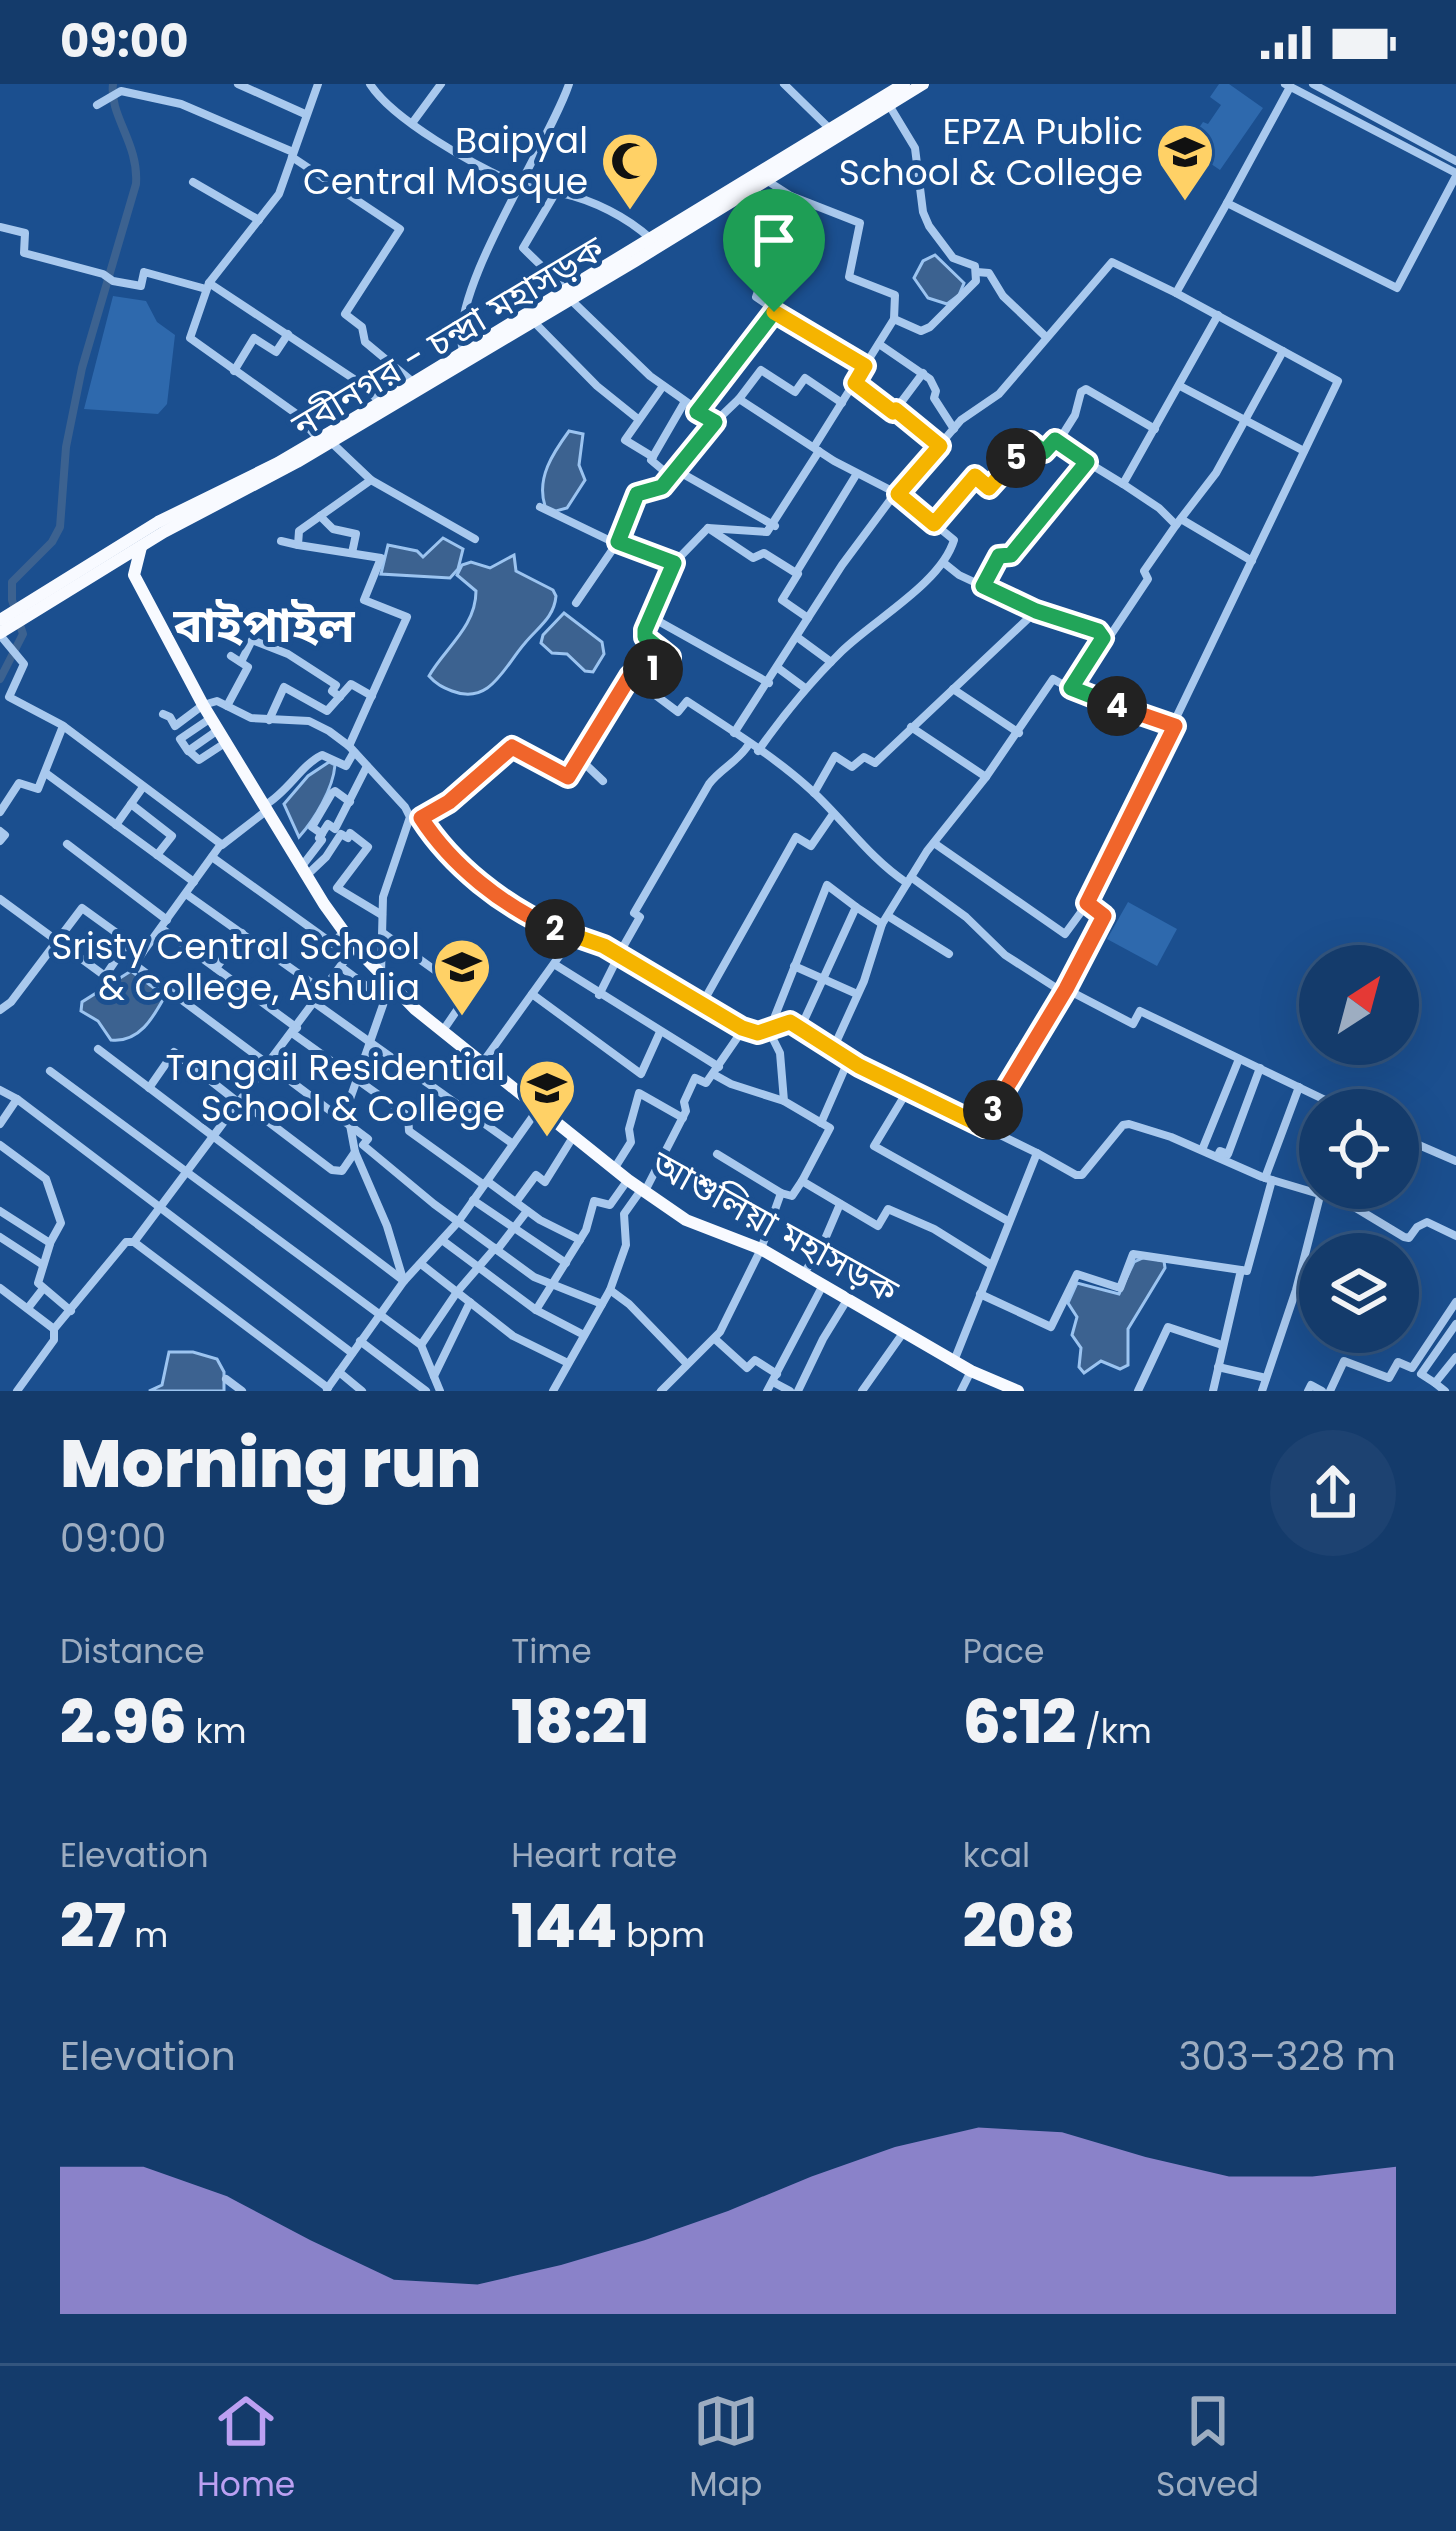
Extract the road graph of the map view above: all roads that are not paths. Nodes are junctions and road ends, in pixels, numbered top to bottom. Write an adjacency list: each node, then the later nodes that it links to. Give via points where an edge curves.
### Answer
1 (238, 84): 13 (street)
2 (318, 84): 13 (street)
3 (370, 84): 14 (street, via 390,110)
4 (441, 84): 14 (street)
5 (569, 84): 21 (street)
6 (784, 84): 15 (street)
7 (904, 84): 15 (highway, নবীনগর - চন্দ্রা মহাসড়ক)
8 (922, 84): 11 (highway, নবীনগর - চন্দ্রা মহাসড়ক)
9 (1313, 84): 17 (street)
10 (1287, 86): 18 (street); 24 (street)
11 (888, 104): 19 (highway, নবীনগর - চন্দ্রা মহাসড়ক); 28 (street, via 915,148 929,226 953,258)
12 (98, 105): 16 (street, via 121,92 181,104)
13 (305, 114): 16 (street)
14 (413, 122): 21 (street)
15 (830, 129): 27 (highway, নবীনগর - চন্দ্রা মহাসড়ক)
16 (292, 154): 25 (street, via 279,194); 44 (street, via 400,229 345,314)
17 (1456, 161)
18 (1456, 174): 24 (street, via 1396,288)
19 (766, 180): 23 (street); 31 (highway, নবীনগর - চন্দ্রা মহাসড়ক)
20 (193, 182): 25 (street)
21 (518, 184): 22 (street); 40 (street, via 465,313)
22 (556, 192): 27 (street, via 615,213); 31 (street, via 524,248)
23 (791, 196): 32 (street, via 756,293); 34 (street, via 860,223 849,278 895,295)
24 (1228, 203): 30 (street)
25 (259, 220): 29 (street)
26 (0, 227): 29 (street, via 26,233 23,253 113,280 142,286 144,272)
27 (651, 239): 31 (highway, নবীনগর - চন্দ্রা মহাসড়ক)
28 (977, 272): 34 (street, via 930,327); 37 (street, via 989,272)
29 (208, 286): 36 (street); 42 (street, via 190,341)
30 (1176, 293): 33 (street); 37 (street, via 1112,262)
31 (569, 294): 35 (highway, নবীনগর - চন্দ্রা মহাসড়ক); 40 (highway, নবীনগর - চন্দ্রা মহাসড়ক); 46 (street)
32 (774, 312): 41 (street); 53 (street)
33 (1218, 315): 39 (street); 47 (street)
34 (894, 319): 38 (street)
35 (533, 321): 55 (street); 59 (highway, নবীনগর - চন্দ্রা মহাসড়ক)
36 (288, 334): 42 (street, via 276,352 254,338); 49 (street)
37 (1046, 337): 57 (street)
38 (879, 344): 41 (street); 43 (street)
39 (1283, 351): 54 (street); 63 (street, via 1338,381)
40 (463, 352): 44 (highway, নবীনগর - চন্দ্রা মহাসড়ক)
41 (865, 366): 45 (street)
42 (234, 371): 59 (street)
43 (923, 373): 52 (street); 57 (street)
44 (413, 382): 49 (highway, নবীনগর - চন্দ্রা মহাসড়ক)
45 (855, 383): 51 (street); 52 (street)
46 (663, 386): 50 (street); 55 (street)
47 (1180, 386): 54 (street); 58 (street)
48 (740, 399): 51 (street, via 760,370 795,392 805,378); 56 (street); 62 (street)
49 (380, 403): 59 (highway, নবীনগর - চন্দ্রা মহাসড়ক)
50 (684, 403): 53 (street); 64 (street)
51 (842, 403): 62 (street)
52 (896, 410): 61 (street)
53 (697, 412): 56 (street)
54 (1245, 418): 63 (street); 73 (street)
55 (638, 419): 64 (street, via 625,440)
56 (715, 422): 66 (street)
57 (955, 429): 61 (street)
58 (1155, 429): 60 (street, via 1086,389); 69 (street)
59 (324, 441): 68 (street); 81 (highway, নবীনগর - চন্দ্রা মহাসড়ক); 88 (highway, নবীনগর - চন্দ্রা মহাসড়ক, via 158,522)
60 (1058, 442): 65 (street); 74 (street, via 1044,452 1031,442 989,488 975,476)
61 (940, 446): 70 (street)
62 (816, 449): 67 (street); 75 (street)
63 (1304, 451): 83 (street)
64 (653, 457): 66 (street)
65 (1087, 462): 69 (street); 87 (street, via 1011,555 999,556)
66 (673, 473): 75 (street); 79 (street, via 658,490 637,494)
67 (856, 475): 70 (street); 86 (street)
68 (370, 480): 72 (street); 77 (street)
69 (1123, 484): 73 (street)
70 (896, 495): 74 (street); 92 (street)
71 (541, 507): 79 (street)
72 (320, 516): 80 (street, via 299,530); 82 (street, via 356,534)
73 (1178, 522): 83 (street); 96 (street)
74 (934, 524): 85 (street, via 954,540)
75 (775, 526): 76 (street)
76 (708, 528): 84 (street); 86 (street, via 753,558 764,553)
77 (475, 539)
78 (280, 542): 80 (street)
79 (617, 543): 84 (street); 89 (street)
80 (298, 545): 82 (street)
81 (141, 547): 88 (highway, নবীনগর - চন্দ্রা মহাসড়ক); 111 (highway, আশুলিয়া মহাসড়ক, via 134,574)
82 (352, 553): 106 (street, via 381,558 364,600 406,617)
83 (1252, 561): 113 (street)
84 (674, 563): 91 (street)
85 (944, 563): 87 (street); 99 (street)
86 (796, 573): 92 (street, via 782,600)
87 (983, 586): 90 (street)
88 (52, 594): 93 (highway, নবীনগর - চন্দ্রা মহাসড়ক); 94 (highway, নবীনগর - চন্দ্রা মহাসড়ক)
89 (576, 604)
90 (1036, 611): 96 (street); 104 (street)
91 (651, 616): 101 (street, via 645,637 670,657); 102 (street)
92 (808, 618): 95 (street)
93 (0, 620)
94 (0, 634): 112 (street, via 24,664 9,697)
95 (797, 637): 99 (street); 100 (street)
96 (1103, 638): 105 (street)
97 (231, 656): 98 (street)
98 (241, 662): 107 (street, via 252,640 268,645 336,686); 108 (street, via 248,667)
99 (831, 662): 103 (street)
100 (778, 668): 102 (street); 103 (street)
101 (630, 676): 115 (street, via 678,712 687,701); 119 (street)
102 (769, 683): 115 (street)
103 (805, 688): 117 (street)
104 (953, 688): 114 (street); 116 (street)
105 (1071, 688): 113 (street); 116 (street, via 1053,679)
106 (372, 696): 107 (street, via 351,684); 118 (street)
107 (340, 697): 110 (street, via 327,711 284,687)
108 (227, 706): 110 (street); 111 (street, via 217,701)
109 (163, 714): 111 (street, via 175,726)
110 (268, 721): 118 (street, via 309,721)
111 (214, 724): 111 (street, via 180,739 199,760); 128 (highway, আশুলিয়া মহাসড়ক)
112 (63, 726): 121 (street); 124 (street)
113 (1175, 726): 146 (street)
114 (911, 728): 122 (street); 125 (street, via 875,764 863,757 852,767 835,756)
115 (734, 733): 117 (street)
116 (1019, 733): 122 (street)
117 (754, 747): 125 (street); 160 (street, via 709,784 634,913 640,917)
118 (352, 749): 120 (street); 128 (street, via 346,766 314,758)
119 (581, 760): 123 (street); 131 (street, via 562,777 512,747 449,802)
120 (367, 766): 126 (street); 131 (street)
121 (46, 774): 129 (street, via 38,789 19,783); 132 (street)
122 (986, 777): 136 (street)
123 (603, 781)
124 (143, 787): 127 (street); 138 (street)
125 (814, 793): 130 (street)
126 (350, 802): 134 (street, via 335,829 328,824); 134 (street, via 332,793 312,827)
127 (131, 804): 132 (street); 139 (street, via 172,836)
128 (266, 807): 138 (street); 141 (highway, আশুলিয়া মহাসড়ক)
129 (0, 812)
130 (832, 814): 142 (street); 174 (street, via 811,845 796,837 778,863)
131 (416, 817): 148 (street); 154 (street, via 476,878)
132 (116, 825): 139 (street)
133 (0, 831): 135 (street)
134 (322, 833): 141 (street)
135 (0, 841)
136 (934, 843): 142 (street); 146 (street, via 1065,934)
137 (68, 844): 150 (street)
138 (221, 844): 140 (street)
139 (157, 855): 143 (street)
140 (212, 856): 143 (street); 151 (street, via 333,944)
141 (303, 871): 148 (street, via 350,833 368,847 337,888); 151 (highway, আশুলিয়া মহাসড়ক)
142 (909, 880): 149 (street); 167 (street)
143 (194, 882): 144 (street)
144 (186, 894): 150 (street); 153 (street)
145 (0, 899): 155 (street)
146 (1087, 903): 167 (street, via 1104,916)
147 (856, 907): 149 (street); 162 (street, via 826,885); 165 (street)
148 (382, 915): 152 (street)
149 (885, 920): 159 (street); 170 (street)
150 (164, 924): 158 (street); 164 (street)
151 (343, 932): 157 (highway, আশুলিয়া মহাসড়ক)
152 (381, 933): 166 (street); 180 (street, via 468,994)
153 (242, 934): 164 (street); 168 (street)
154 (571, 935): 160 (street); 161 (street)
155 (58, 941): 156 (street, via 82,908); 156 (street, via 105,976); 175 (street)
156 (128, 942): 158 (street)
157 (355, 947): 163 (street); 166 (highway, আশুলিয়া মহাসড়ক)
158 (143, 952): 188 (street, via 135,965)
159 (949, 954)
160 (619, 955): 171 (street); 174 (street)
161 (554, 964): 169 (street); 171 (street)
162 (794, 966): 165 (street); 179 (street)
163 (341, 967): 168 (street); 172 (street)
164 (216, 968): 178 (street)
165 (824, 978): 170 (street); 176 (street)
166 (385, 980): 172 (street); 180 (highway, আশুলিয়া মহাসড়ক)
167 (1065, 991): 185 (street, via 1133,1024 1140,1011); 205 (street)
168 (323, 992): 173 (street)
169 (532, 994): 181 (street, via 640,1074); 187 (street)
170 (856, 994): 184 (street)
171 (599, 995): 181 (street)
172 (386, 1000): 182 (street)
173 (315, 1003): 178 (street); 182 (street)
174 (702, 1004): 177 (street)
175 (0, 1010)
176 (801, 1027): 179 (street, via 790,1022); 184 (street)
177 (744, 1028): 179 (street); 191 (street)
178 (295, 1030): 188 (street); 192 (street)
179 (769, 1031): 199 (street, via 780,1053)
180 (442, 1032): 187 (highway, আশুলিয়া মহাসড়ক)
181 (660, 1032): 191 (street, via 701,1053)
182 (373, 1041): 192 (street); 209 (street)
183 (98, 1049): 194 (street)
184 (833, 1049): 186 (street)
185 (1239, 1058): 189 (street); 212 (street)
186 (849, 1059): 197 (street); 203 (street)
187 (482, 1063): 201 (highway, আশুলিয়া মহাসড়ক)
188 (268, 1065): 200 (street); 206 (street)
189 (1260, 1068): 193 (street); 216 (street, via 1228,1154)
190 (50, 1071): 219 (street)
191 (716, 1071): 199 (street); 202 (street, via 706,1083 694,1078)
192 (357, 1082): 206 (street); 223 (street, via 408,1116 409,1131)
193 (1299, 1087): 195 (street); 220 (street)
194 (149, 1088): 200 (street, via 174,1052); 208 (street)
195 (1303, 1089)
196 (0, 1090): 198 (street)
197 (908, 1090): 205 (street); 235 (street, via 874,1146)
198 (17, 1100): 204 (street); 230 (street)
199 (784, 1101): 203 (street)
200 (240, 1102): 208 (street); 213 (street, via 332,1170 341,1171)
201 (539, 1108): 207 (highway, আশুলিয়া মহাসড়ক); 209 (street)
202 (683, 1118): 218 (street, via 638,1093 631,1142); 225 (street)
203 (821, 1123): 222 (street, via 830,1128)
204 (0, 1124)
205 (984, 1127): 214 (street)
206 (350, 1128): 213 (street); 236 (street)
207 (574, 1136): 218 (highway, আশুলিয়া মহাসড়ক); 228 (street, via 545,1182 536,1175)
208 (213, 1137): 219 (street); 253 (street)
209 (513, 1144): 223 (street)
210 (0, 1145): 242 (street, via 46,1179 61,1223)
211 (1419, 1145): 217 (street)
212 (1202, 1150): 214 (street, via 1129,1124 1082,1174); 216 (street)
213 (355, 1153): 253 (street)
214 (1037, 1153): 235 (street)
215 (717, 1154): 226 (street)
216 (1217, 1157): 220 (street)
217 (1456, 1161)
218 (614, 1169): 221 (highway, আশুলিয়া মহাসড়ক)
219 (186, 1172): 230 (street); 268 (street)
220 (1268, 1179): 224 (street); 251 (street, via 1247,1271)
221 (628, 1180): 225 (highway, আশুলিয়া মহাসড়ক); 241 (street, via 610,1204 594,1201)
222 (802, 1181): 226 (street, via 791,1196); 229 (street)
223 (486, 1183): 227 (street); 228 (street)
224 (1299, 1187)
225 (642, 1191): 245 (highway, আশুলিয়া মহাসড়ক, via 686,1220); 258 (street, via 624,1214 626,1244)
226 (781, 1192): 245 (street)
227 (473, 1200): 236 (street); 237 (street)
228 (515, 1202): 234 (street)
229 (840, 1204): 248 (street, via 878,1226 888,1209); 252 (street)
230 (160, 1208): 243 (street); 277 (street)
231 (1317, 1209): 286 (street)
232 (1358, 1209): 238 (street, via 1404,1237 1427,1222)
233 (0, 1210): 242 (street)
234 (526, 1210): 237 (street); 241 (street)
235 (1008, 1221): 248 (street)
236 (458, 1222): 240 (street); 244 (street)
237 (514, 1227): 244 (street); 246 (street)
238 (1456, 1236)
239 (0, 1238): 249 (street)
240 (442, 1240): 247 (street); 250 (street)
241 (580, 1240): 246 (street)
242 (50, 1242): 249 (street)
243 (134, 1242): 267 (street); 290 (street)
244 (496, 1249): 250 (street); 255 (street)
245 (761, 1249): 252 (highway, আশুলিয়া মহাসড়ক); 273 (street)
246 (567, 1263): 255 (street)
247 (421, 1264): 253 (street); 259 (street)
248 (990, 1264): 260 (street)
249 (43, 1265): 257 (street)
250 (479, 1267): 259 (street); 266 (street)
251 (1241, 1270): 260 (street, via 1132,1254 1120,1288 1077,1274 1051,1327); 276 (street)
252 (804, 1273): 254 (highway, আশুলিয়া মহাসড়ক)
253 (404, 1281): 268 (street)
254 (823, 1285): 261 (highway, আশুলিয়া মহাসড়ক); 288 (street)
255 (554, 1286): 264 (street); 266 (street)
256 (0, 1288): 265 (street)
257 (42, 1290): 265 (street); 267 (street)
258 (610, 1290): 264 (street); 281 (street)
259 (457, 1292): 262 (street); 275 (street)
260 (980, 1294): 279 (street)
261 (848, 1300): 271 (highway, আশুলিয়া মহাসড়ক); 299 (street)
262 (470, 1302): 280 (street, via 513,1336); 285 (street)
263 (1456, 1302): 306 (street, via 1412,1368 1398,1362 1389,1378 1344,1361)
264 (602, 1304): 272 (street)
265 (28, 1308): 270 (street)
266 (536, 1310): 272 (street)
267 (71, 1311): 270 (street)
268 (378, 1315): 274 (street); 275 (street)
269 (1456, 1324): 289 (street, via 1420,1374)
270 (54, 1329): 292 (street)
271 (903, 1333): 279 (highway, আশুলিয়া মহাসড়ক); 300 (street)
272 (584, 1335): 280 (street)
273 (715, 1339): 281 (street); 288 (street, via 747,1368 754,1360)
274 (360, 1341): 277 (street); 295 (street)
275 (422, 1345): 285 (street)
276 (1222, 1345): 282 (street); 291 (street, via 1168,1327)
277 (352, 1352): 284 (street)
278 (1456, 1357): 289 (street)
279 (954, 1361): 283 (highway, আশুলিয়া মহাসড়ক)
280 (568, 1363): 297 (street)
281 (686, 1363): 298 (street)
282 (1218, 1366): 286 (street); 303 (street)
283 (971, 1371): 301 (street); 302 (highway, আশুলিয়া মহাসড়ক)
284 (339, 1372): 290 (street); 294 (street)
285 (434, 1376): 296 (street)
286 (1266, 1378): 304 (street)
287 (226, 1379): 293 (street)
288 (772, 1382): 299 (street)
289 (1436, 1383): 307 (street)
290 (327, 1389)
291 (1142, 1390)
292 (17, 1391)
293 (242, 1391)
294 (362, 1391)
295 (426, 1391)
296 (440, 1391)
297 (553, 1391)
298 (662, 1391)
299 (794, 1391)
300 (862, 1391)
301 (961, 1391)
302 (1018, 1391)
303 (1213, 1391)
304 (1262, 1391)
305 (1308, 1391): 306 (street)
306 (1326, 1391)
307 (1445, 1391)

